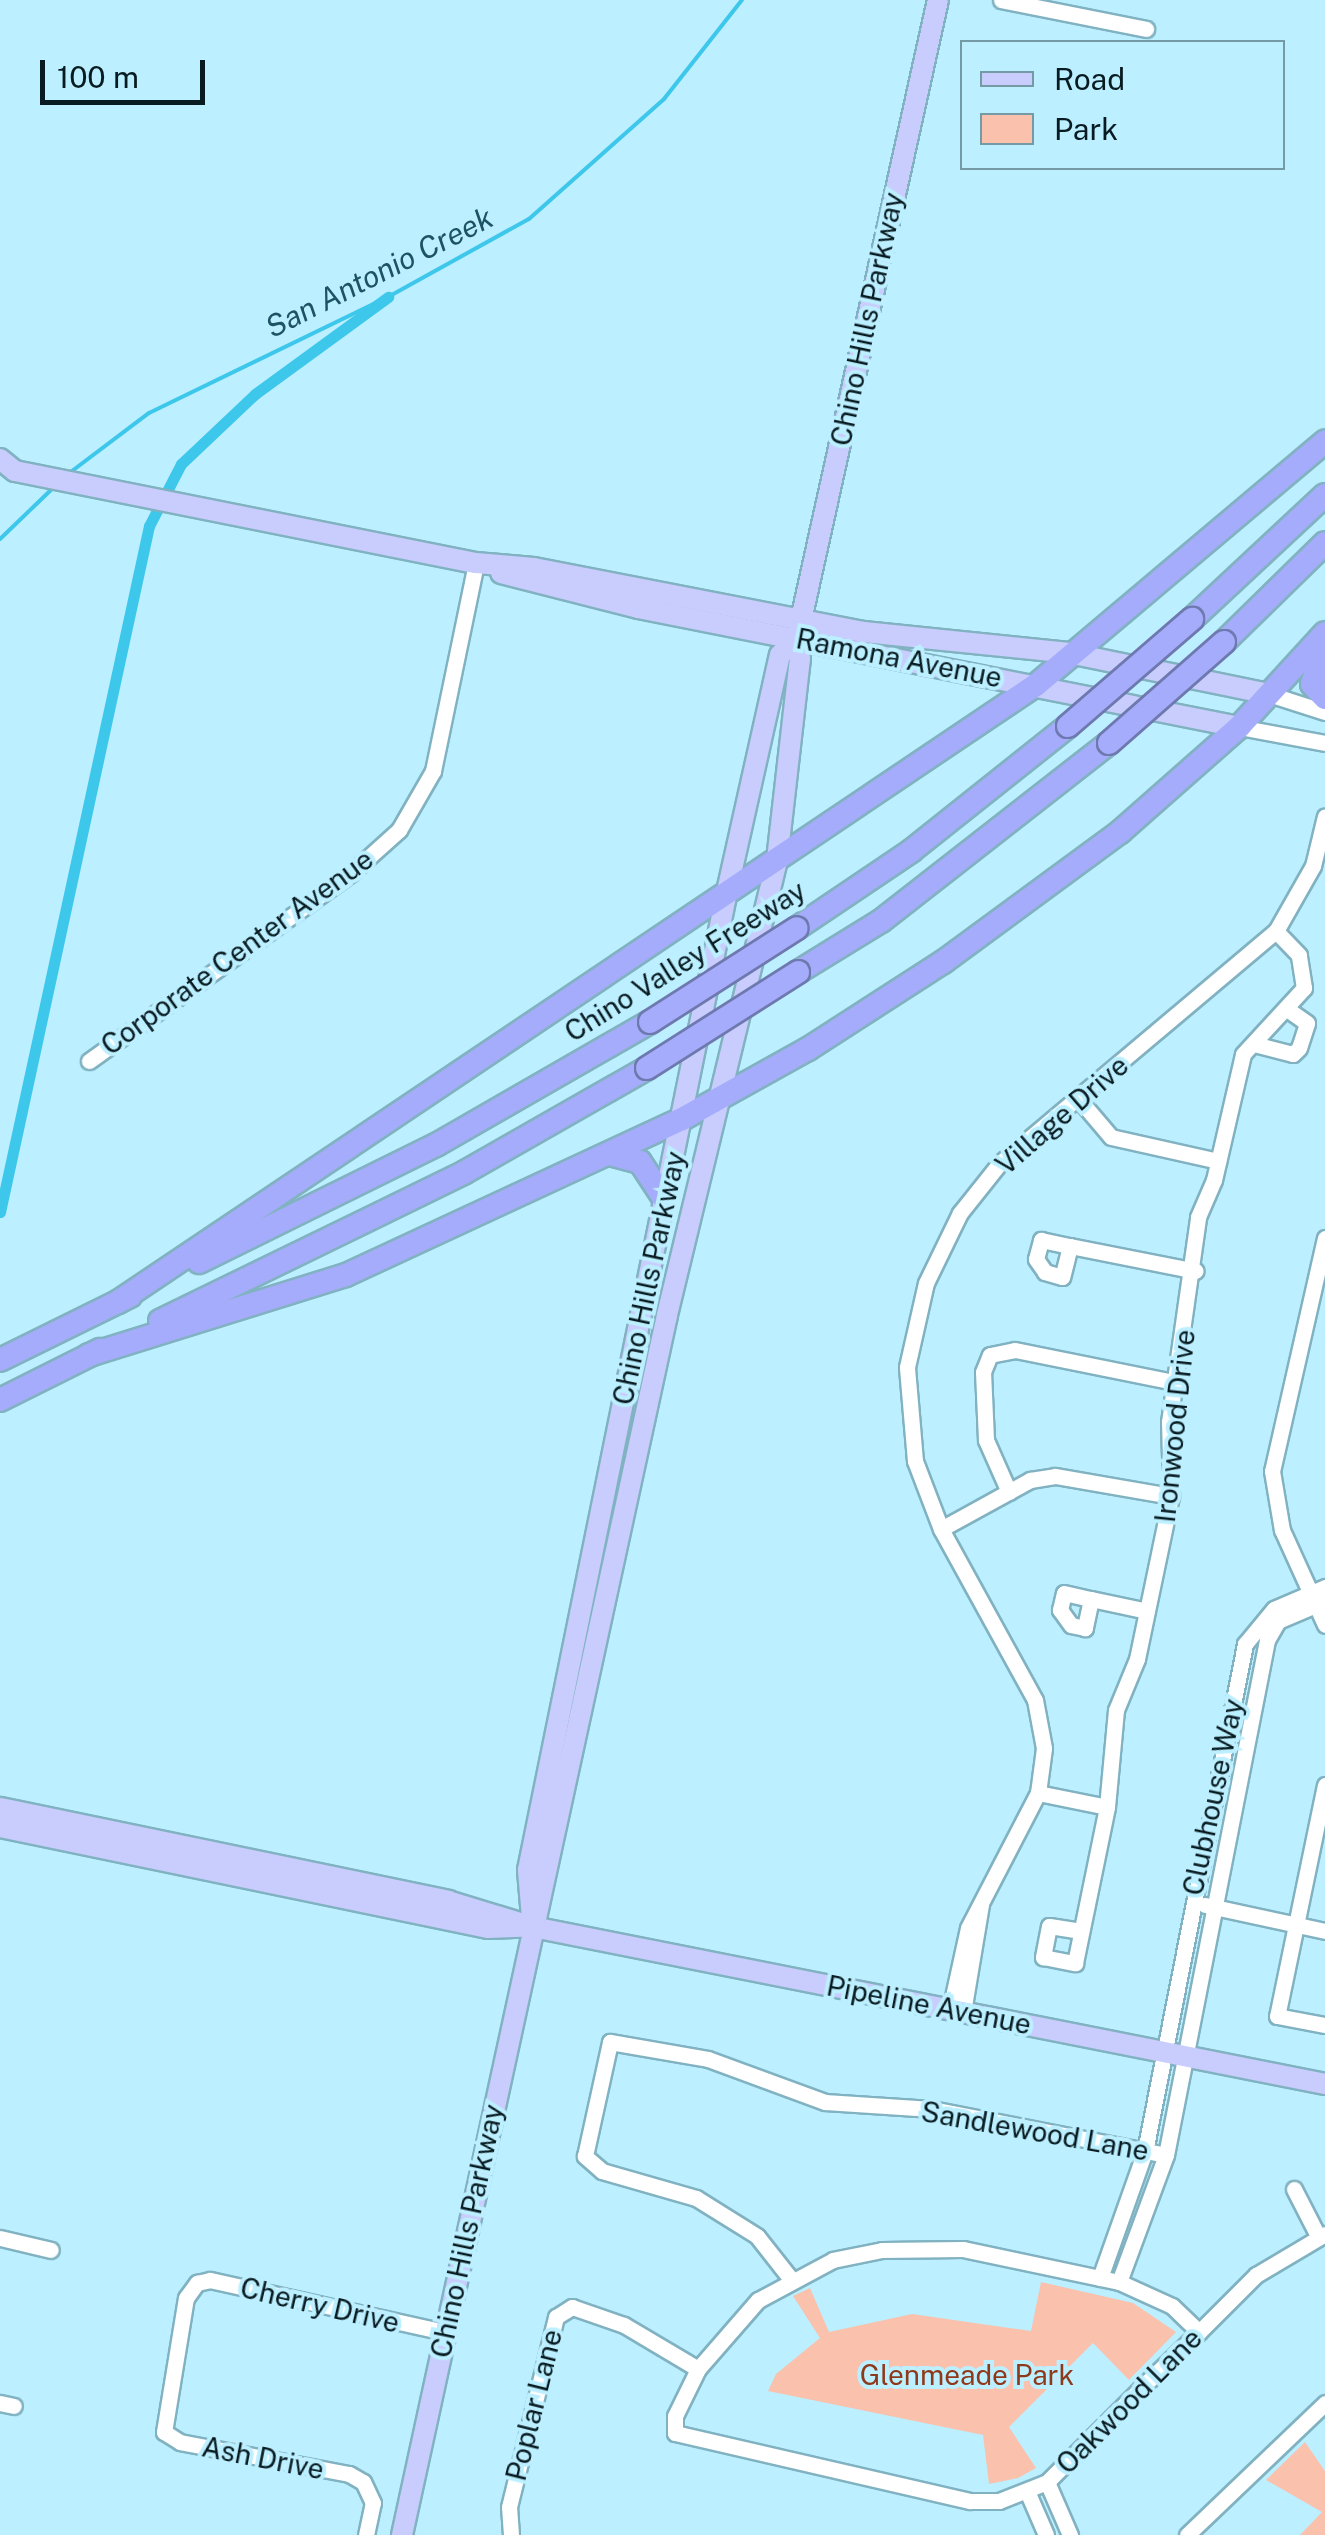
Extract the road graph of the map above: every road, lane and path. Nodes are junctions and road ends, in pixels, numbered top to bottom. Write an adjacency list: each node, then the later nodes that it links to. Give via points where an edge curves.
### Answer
1 (938, 0): 9 (main road, Chino Hills Parkway)
2 (1002, 0): 3 (street)
3 (1146, 29)
4 (1325, 442): 12 (highway)
5 (5, 469): 8 (main road, Ramona Avenue)
6 (1325, 495): 35 (highway, Chino Valley Freeway, bridge, via 1068,726 911,850 797,928 436,1146)
7 (1325, 544): 36 (highway, bridge, via 1109,743 881,921 465,1172)
8 (476, 564): 9 (main road, Ramona Avenue, via 532,585); 25 (street, Corporate Center Avenue, via 433,770 399,830)
9 (799, 629): 12 (main road, Ramona Avenue); 13 (main road, Ramona Avenue); 20 (main road, Chino Hills Parkway); 21 (main road, Chino Hills Parkway, via 780,655)
10 (1325, 633): 14 (highway)
11 (1325, 645): 15 (highway, via 1312,684)
12 (1070, 653): 13 (highway); 14 (main road, Ramona Avenue)
13 (1036, 685): 17 (main road, Ramona Avenue); 20 (highway)
14 (1269, 694): 16 (street, Ramona Avenue); 17 (highway)
15 (1325, 698)
16 (1325, 712)
17 (1239, 727): 18 (street, Ramona Avenue); 26 (highway, via 1120,832 944,962 808,1049)
18 (1325, 743)
19 (1325, 819): 22 (street, Village Drive, via 1313,866)
20 (777, 860): 21 (highway); 26 (main road, Chino Hills Parkway)
21 (726, 896): 28 (main road, Chino Hills Parkway); 35 (highway)
22 (1276, 932): 23 (street, Ironwood Drive, via 1299,955 1304,988); 27 (street, Village Drive)
23 (1287, 1009): 24 (street, Ironwood Drive); 24 (street, via 1307,1024 1299,1048 1293,1054)
24 (1254, 1044): 30 (street, Ironwood Drive, via 1243,1054)
25 (89, 1061)
26 (723, 1093): 28 (highway); 55 (main road, Chino Hills Parkway)
27 (1077, 1098): 30 (street, via 1110,1137); 42 (street, Village Drive, via 999,1164 960,1213 926,1282 906,1367 915,1461)
28 (682, 1120): 29 (highway); 31 (main road, Chino Hills Parkway)
29 (610, 1154): 31 (highway, via 640,1162); 36 (highway, via 346,1274)
30 (1218, 1160): 34 (street, Ironwood Drive, via 1198,1217)
31 (665, 1200): 55 (main road, Chino Hills Parkway, via 528,1870)
32 (1325, 1238): 43 (street, via 1272,1471 1282,1530)
33 (1070, 1246): 34 (street)
34 (1196, 1271): 38 (street, Ironwood Drive)
35 (118, 1302): 37 (highway, Chino Valley Freeway)
36 (90, 1355): 39 (highway)
37 (0, 1360)
38 (1174, 1382): 40 (street, via 1015,1350 990,1355 983,1372 986,1440); 41 (street, Ironwood Drive)
39 (0, 1400)
40 (1009, 1492): 41 (street, via 1055,1476); 42 (street)
41 (1170, 1496): 45 (street, Ironwood Drive)
42 (941, 1529): 48 (street, Village Drive, via 1035,1700 1044,1748)
43 (1319, 1596): 46 (street); 52 (street, Clubhouse Way, via 1260,1620 1245,1644); 53 (street, Clubhouse Way, via 1278,1621 1267,1640)
44 (1091, 1599): 45 (street)
45 (1147, 1610): 50 (street, Ironwood Drive, via 1116,1710)
46 (1325, 1625)
47 (1325, 1785): 54 (street)
48 (1038, 1793): 50 (street); 58 (street, Village Drive, via 968,1928)
49 (0, 1808): 55 (main road, Pipeline Avenue, via 448,1900)
50 (1107, 1808): 56 (street, Ironwood Drive)
51 (0, 1827): 55 (main road, Pipeline Avenue, via 488,1928)
52 (1191, 1902): 53 (street); 60 (street, Clubhouse Way)
53 (1211, 1906): 54 (street); 60 (street, Clubhouse Way)
54 (1297, 1926): 57 (street); 59 (street, via 1277,2016)
55 (533, 1927): 58 (main road, Pipeline Avenue); 71 (main road, Chino Hills Parkway)
56 (1081, 1931)
57 (1325, 1932)
58 (957, 2011): 60 (main road, Pipeline Avenue)
59 (1325, 2025)
60 (1171, 2052): 61 (main road, Pipeline Avenue); 62 (street); 63 (street)
61 (1325, 2084)
62 (1145, 2150): 63 (street, Sandlewood Lane); 68 (street, Sandlewood Lane, via 932,2109 825,2102 708,2059 610,2042 585,2156 602,2170 696,2198 757,2236); 69 (street)
63 (1166, 2155): 70 (street)
64 (1294, 2188): 65 (street)
65 (1321, 2235): 72 (street, Oakwood Lane, via 1256,2275)
66 (0, 2238): 67 (street)
67 (50, 2250)
68 (790, 2278): 69 (street, via 832,2260 916,2246); 73 (street, via 724,2333)
69 (1100, 2278): 70 (street)
70 (1119, 2282): 72 (street, via 1172,2306)
71 (444, 2332): 75 (street, Cherry Drive, via 210,2280 197,2283 186,2298); 80 (main road, Chino Hills Parkway)
72 (1198, 2332): 76 (street, Oakwood Lane)
73 (698, 2370): 77 (street, Oakwood Lane, via 675,2416 675,2433 970,2500 999,2501); 78 (street, Poplar Lane, via 624,2326 572,2308 556,2316 509,2507)
74 (1325, 2403): 83 (street)
75 (164, 2432): 79 (street, Ash Drive, via 180,2442 363,2482 373,2503)
76 (1047, 2482): 77 (street, Oakwood Lane); 82 (street)
77 (1027, 2491): 81 (street)
78 (510, 2534)
79 (366, 2535)
80 (402, 2535)
81 (1046, 2535)
82 (1070, 2535)
83 (1188, 2535)

